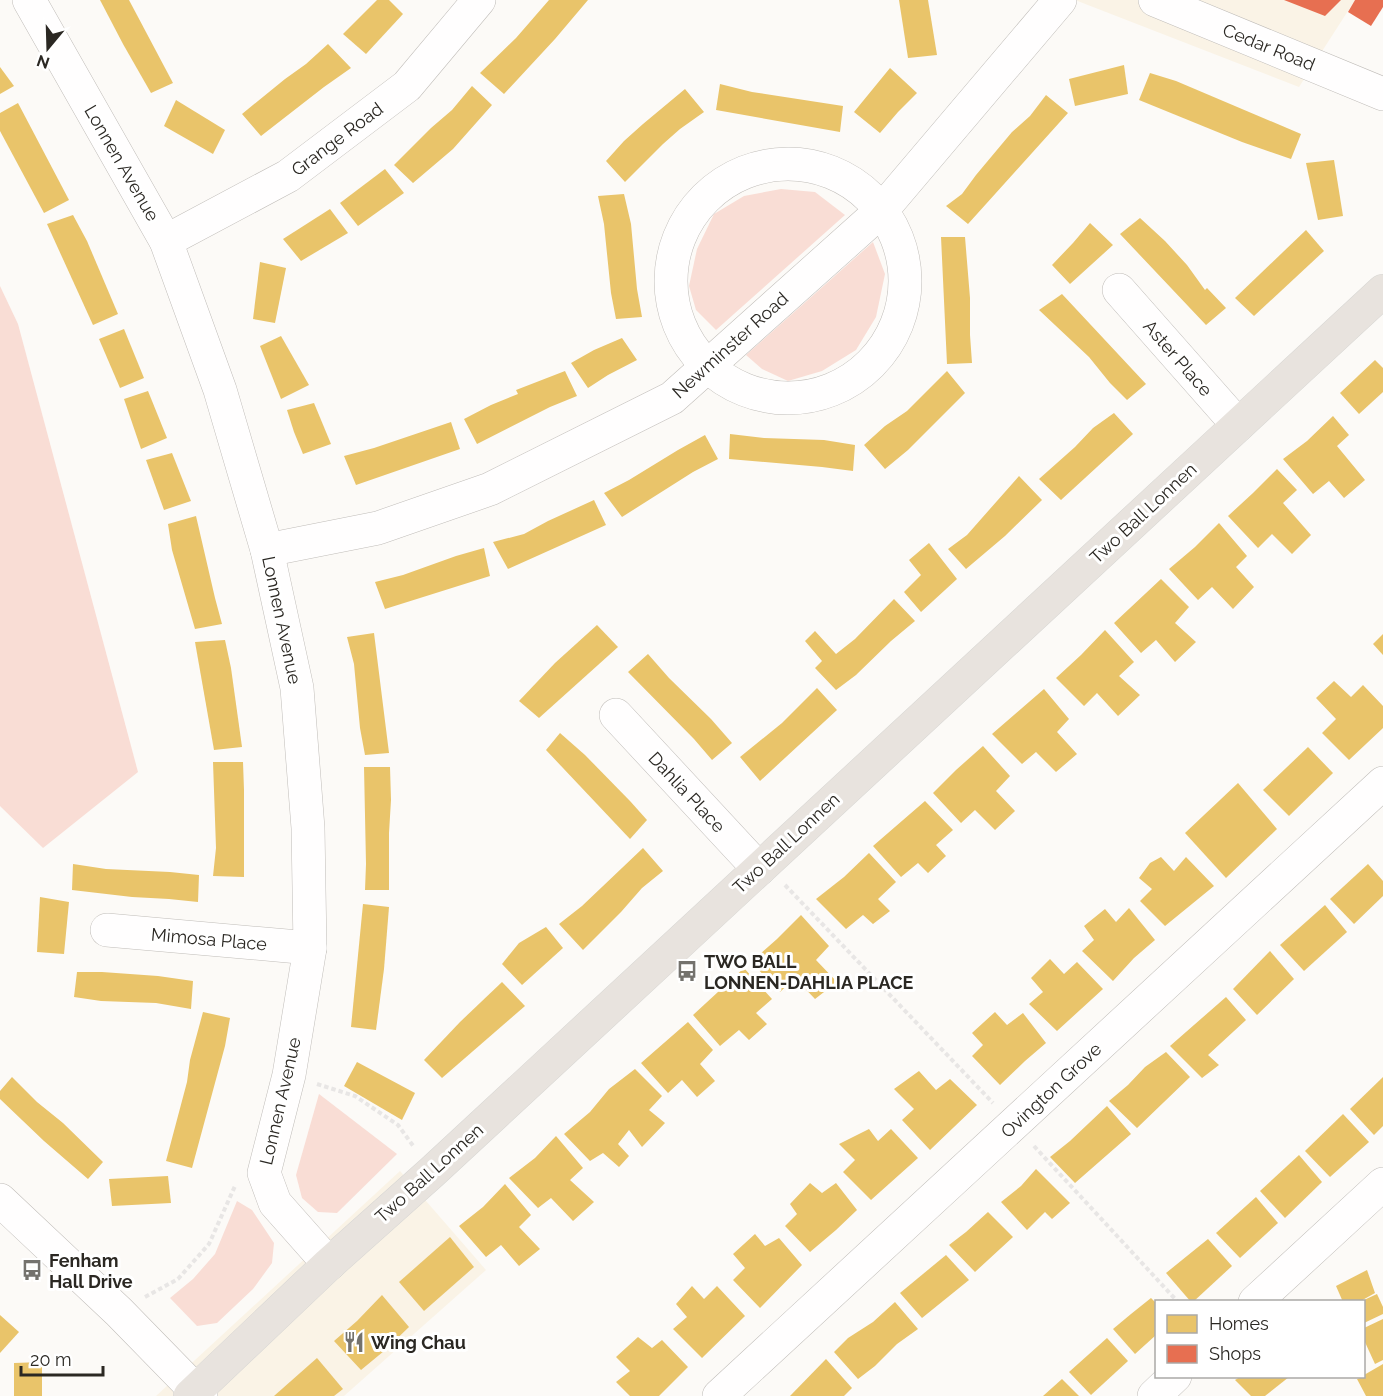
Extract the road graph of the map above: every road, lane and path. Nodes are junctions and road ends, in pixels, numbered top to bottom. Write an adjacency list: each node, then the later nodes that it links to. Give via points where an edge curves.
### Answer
1 (29, 0): 7 (street, Lonnen Avenue)
2 (479, 0): 7 (street, Grange Road, via 397,93 288,176)
3 (1060, 0): 6 (street, Newminster Road)
4 (1155, 0): 5 (street, Cedar Road)
5 (1383, 94)
6 (882, 210): 10 (street, Newminster Road); 10 (street, via 900,244 905,282 899,321 880,354 851,380 815,396 777,398 739,388); 10 (street, via 853,183 818,167 789,164 741,173 708,194 684,224 671,261 671,299 683,336)
7 (166, 241): 12 (street, Lonnen Avenue, via 220,390)
8 (1119, 290): 11 (street, Aster Place)
9 (1383, 291): 11 (main road, Two Ball Lonnen)
10 (707, 367): 12 (street, Newminster Road, via 672,398 490,489 378,528)
11 (1238, 425): 15 (main road, Two Ball Lonnen)
12 (267, 550): 17 (street, Lonnen Avenue, via 297,688 308,828)
13 (616, 715): 15 (street, Dahlia Place)
14 (1383, 783): 19 (street, Ovington Grove)
15 (762, 866): 19 (path); 20 (main road, Two Ball Lonnen)
16 (107, 930): 17 (street, Mimosa Place)
17 (310, 948): 18 (street, Lonnen Avenue)
18 (289, 1075): 20 (path, via 356,1096 398,1125); 21 (street, Lonnen Avenue)
19 (1014, 1124): 25 (path); 31 (street, Ovington Grove)
20 (432, 1172): 24 (main road, Two Ball Lonnen)
21 (264, 1173): 24 (street, Lonnen Avenue, via 275,1203); 27 (path, via 241,1173 208,1244 178,1279)
22 (1382, 1187): 26 (street)
23 (0, 1200): 27 (street)
24 (329, 1264): 30 (main road, Two Ball Lonnen)
25 (1176, 1300)
26 (1257, 1300)
27 (119, 1312): 30 (street)
28 (1174, 1378): 32 (street)
29 (1183, 1378): 33 (street)
30 (196, 1394)
31 (719, 1396)
32 (1154, 1396)
33 (1193, 1396)

